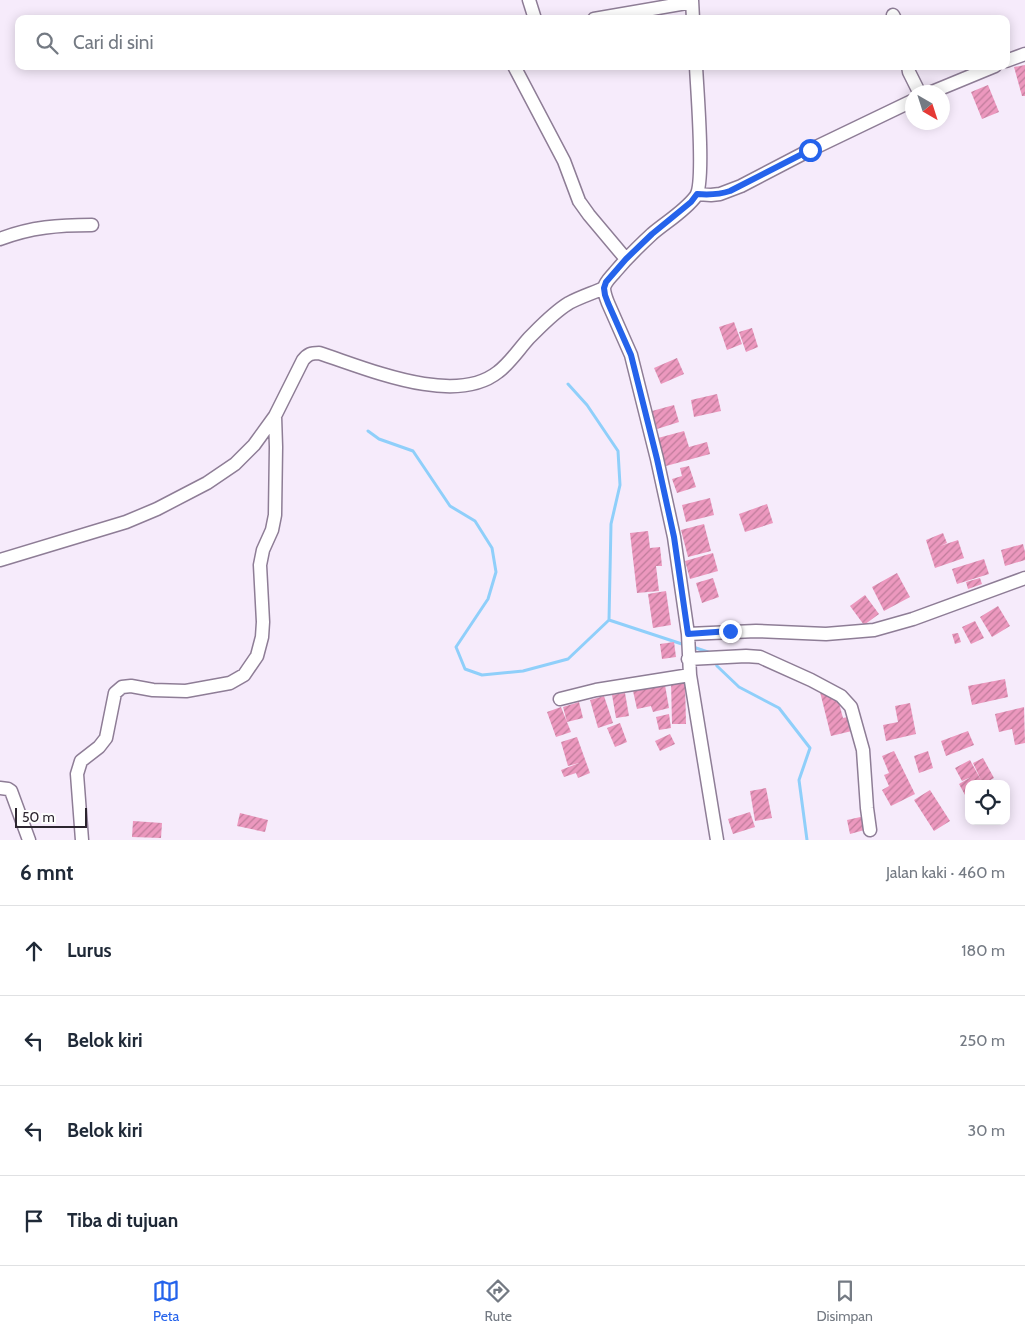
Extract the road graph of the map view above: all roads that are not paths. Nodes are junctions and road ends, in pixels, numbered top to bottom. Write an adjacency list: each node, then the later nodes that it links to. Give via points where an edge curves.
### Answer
1 (529, 0): 3 (street)
2 (692, 1): 4 (street); 5 (street)
3 (534, 15)
4 (616, 15)
5 (693, 15)
6 (1025, 54): 7 (street)
7 (1010, 60)
8 (516, 70): 18 (street, via 564,161 580,201)
9 (696, 70): 15 (street, via 700,144)
10 (909, 70): 12 (street)
11 (985, 70): 13 (street)
12 (916, 85)
13 (949, 85)
14 (905, 104): 15 (street, via 741,186 720,194)
15 (697, 194): 18 (street)
16 (92, 225): 17 (street, via 41,227)
17 (0, 239)
18 (626, 259): 19 (street)
19 (604, 288): 20 (street, via 569,304 548,320 499,372 474,384 425,384 375,373 313,353 303,360); 23 (street, via 631,355 657,459 674,537)
20 (275, 416): 21 (street, via 235,464 207,483 126,522); 29 (street, via 275,515 260,565 263,622 257,656 244,675 230,683 186,691 131,686 122,687 115,693 106,738 81,761 77,774)
21 (0, 560)
22 (1025, 578): 23 (street, via 913,620 874,630 826,634 756,631)
23 (688, 647): 24 (street); 27 (street, via 707,658 760,658 819,684 841,696 852,707 863,750)
24 (690, 675): 25 (street); 30 (street)
25 (560, 699)
26 (0, 788): 28 (street, via 11,791)
27 (870, 830)
28 (29, 840)
29 (82, 840)
30 (717, 840)

